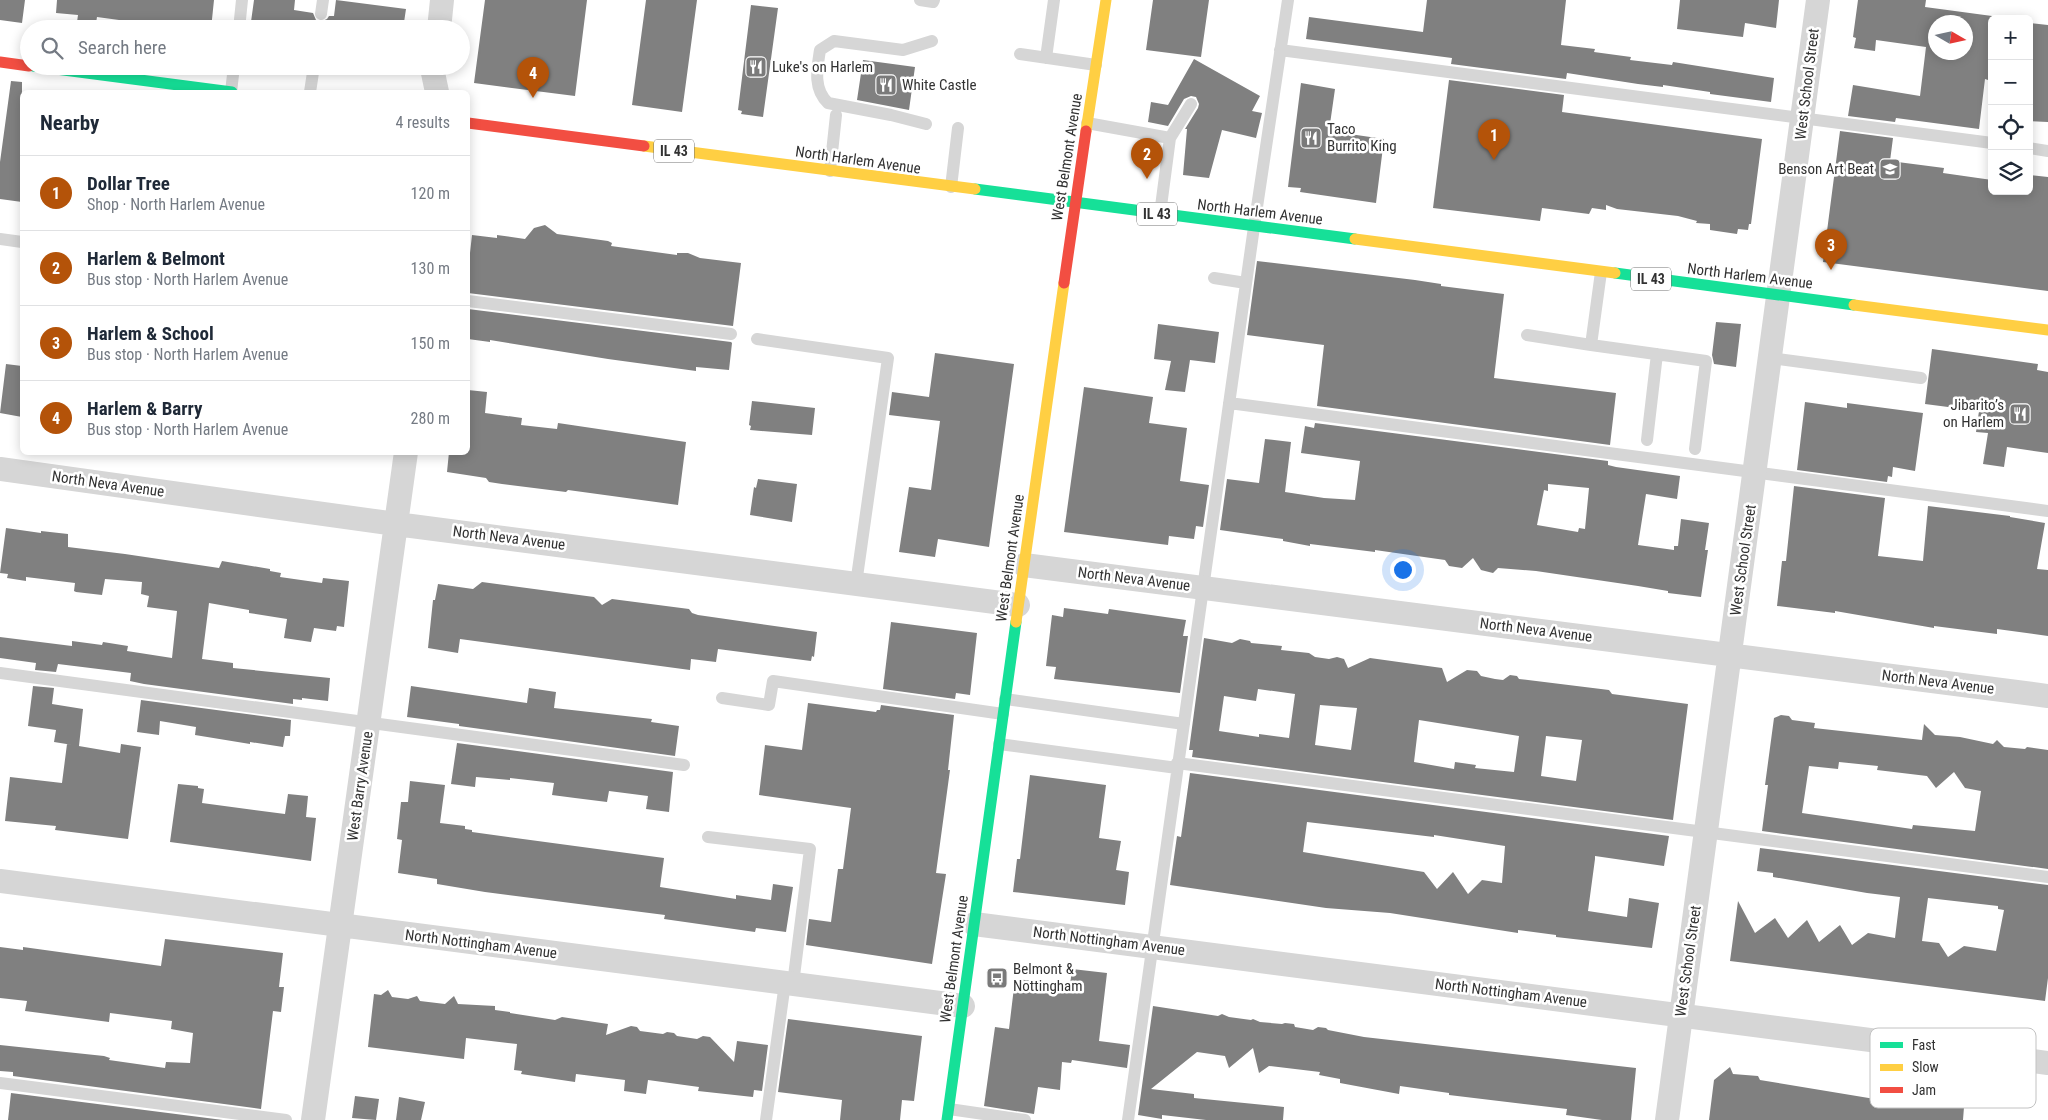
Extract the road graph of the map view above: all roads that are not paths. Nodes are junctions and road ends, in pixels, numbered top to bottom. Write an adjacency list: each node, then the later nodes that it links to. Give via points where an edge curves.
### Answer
1 (242, 0): 11 (lane)
2 (323, 0): 10 (lane)
3 (442, 0): 12 (street)
4 (920, 0): 5 (lane)
5 (934, 0)
6 (1054, 0): 16 (lane)
7 (1106, 0): 19 (main road, West Belmont Avenue)
8 (1288, 0): 14 (lane)
9 (1818, 0): 30 (street, West School Street)
10 (321, 14)
11 (240, 20)
12 (440, 20)
13 (932, 40): 33 (lane, via 903,50 834,41 820,50 816,72 817,85 828,103)
14 (1280, 50): 30 (lane); 43 (lane)
15 (1020, 54): 16 (lane)
16 (1046, 58): 19 (lane)
17 (0, 62): 18 (main road)
18 (20, 65)
19 (1096, 65): 31 (main road, West Belmont Avenue)
20 (101, 75): 24 (main road)
21 (233, 75): 25 (lane)
22 (313, 75): 26 (lane)
23 (433, 75): 27 (street)
24 (216, 90)
25 (231, 90)
26 (310, 90)
27 (437, 90)
28 (1191, 104): 35 (lane)
29 (836, 115): 39 (lane)
30 (1803, 118): 36 (lane); 49 (street, West School Street)
31 (1087, 123): 35 (lane); 41 (main road, West Belmont Avenue)
32 (470, 124): 39 (main road, North Harlem Avenue / IL 43)
33 (926, 124)
34 (958, 128): 40 (lane)
35 (1170, 138): 42 (lane)
36 (1988, 142)
37 (2033, 149): 38 (lane)
38 (2048, 151)
39 (830, 171): 40 (main road, North Harlem Avenue / IL 43)
40 (951, 187): 41 (main road, North Harlem Avenue / IL 43)
41 (1075, 203): 42 (main road, North Harlem Avenue / IL 43); 67 (main road, West Belmont Avenue)
42 (1160, 214): 43 (main road, North Harlem Avenue / IL 43)
43 (1254, 227): 46 (main road, North Harlem Avenue / IL 43); 48 (lane)
44 (0, 239): 45 (lane)
45 (20, 242)
46 (1601, 272): 49 (main road, North Harlem Avenue / IL 43); 55 (lane)
47 (1214, 278): 48 (lane)
48 (1246, 283): 59 (lane)
49 (1780, 295): 51 (main road, North Harlem Avenue / IL 43); 57 (street, West School Street)
50 (470, 300): 52 (lane)
51 (2048, 330)
52 (731, 334)
53 (1527, 336): 55 (lane)
54 (757, 339): 68 (lane, via 888,358)
55 (1591, 345): 56 (lane)
56 (1657, 354): 60 (lane); 61 (lane, via 1706,361)
57 (1771, 358): 58 (lane); 64 (street, West School Street)
58 (1921, 378)
59 (1229, 403): 64 (lane); 69 (lane)
60 (1646, 440)
61 (1694, 449)
62 (406, 455): 66 (street, West Barry Avenue)
63 (0, 469): 66 (street, North Neva Avenue)
64 (1755, 472): 65 (lane); 71 (street, West School Street)
65 (2048, 511)
66 (396, 524): 68 (street, North Neva Avenue); 77 (street, West Barry Avenue)
67 (1024, 565): 69 (street, North Neva Avenue); 70 (main road, West Belmont Avenue)
68 (856, 584): 70 (street, North Neva Avenue)
69 (1203, 588): 71 (street, North Neva Avenue); 78 (lane)
70 (1018, 605): 75 (main road, West Belmont Avenue)
71 (1730, 656): 73 (street, North Neva Avenue); 82 (street, West School Street)
72 (0, 673): 77 (lane)
73 (2048, 696)
74 (722, 698): 76 (lane, via 769,705 773,681)
75 (1005, 699): 76 (main road, West Belmont Avenue); 78 (lane)
76 (1003, 714): 79 (main road, West Belmont Avenue)
77 (368, 722): 80 (lane); 87 (street, West Barry Avenue)
78 (1184, 724): 81 (lane)
79 (999, 744): 81 (lane); 86 (main road, West Belmont Avenue)
80 (684, 764)
81 (1177, 765): 82 (lane); 88 (lane)
82 (1706, 832): 84 (lane); 91 (street, West School Street)
83 (708, 836): 89 (lane, via 810,849)
84 (2048, 878)
85 (0, 882): 87 (street, North Nottingham Avenue)
86 (974, 924): 88 (street, North Nottingham Avenue); 90 (main road, West Belmont Avenue)
87 (340, 925): 89 (street, North Nottingham Avenue); 96 (street, West Barry Avenue)
88 (1152, 947): 91 (street, North Nottingham Avenue); 99 (lane)
89 (789, 984): 90 (street, North Nottingham Avenue); 97 (lane)
90 (963, 1006): 94 (main road, West Belmont Avenue)
91 (1681, 1016): 92 (street, North Nottingham Avenue); 100 (street, West School Street)
92 (1870, 1040)
93 (0, 1083): 95 (lane)
94 (948, 1114): 98 (lane)
95 (286, 1120)
96 (313, 1120)
97 (766, 1120)
98 (1024, 1120)
99 (1128, 1120)
100 (1667, 1120)

